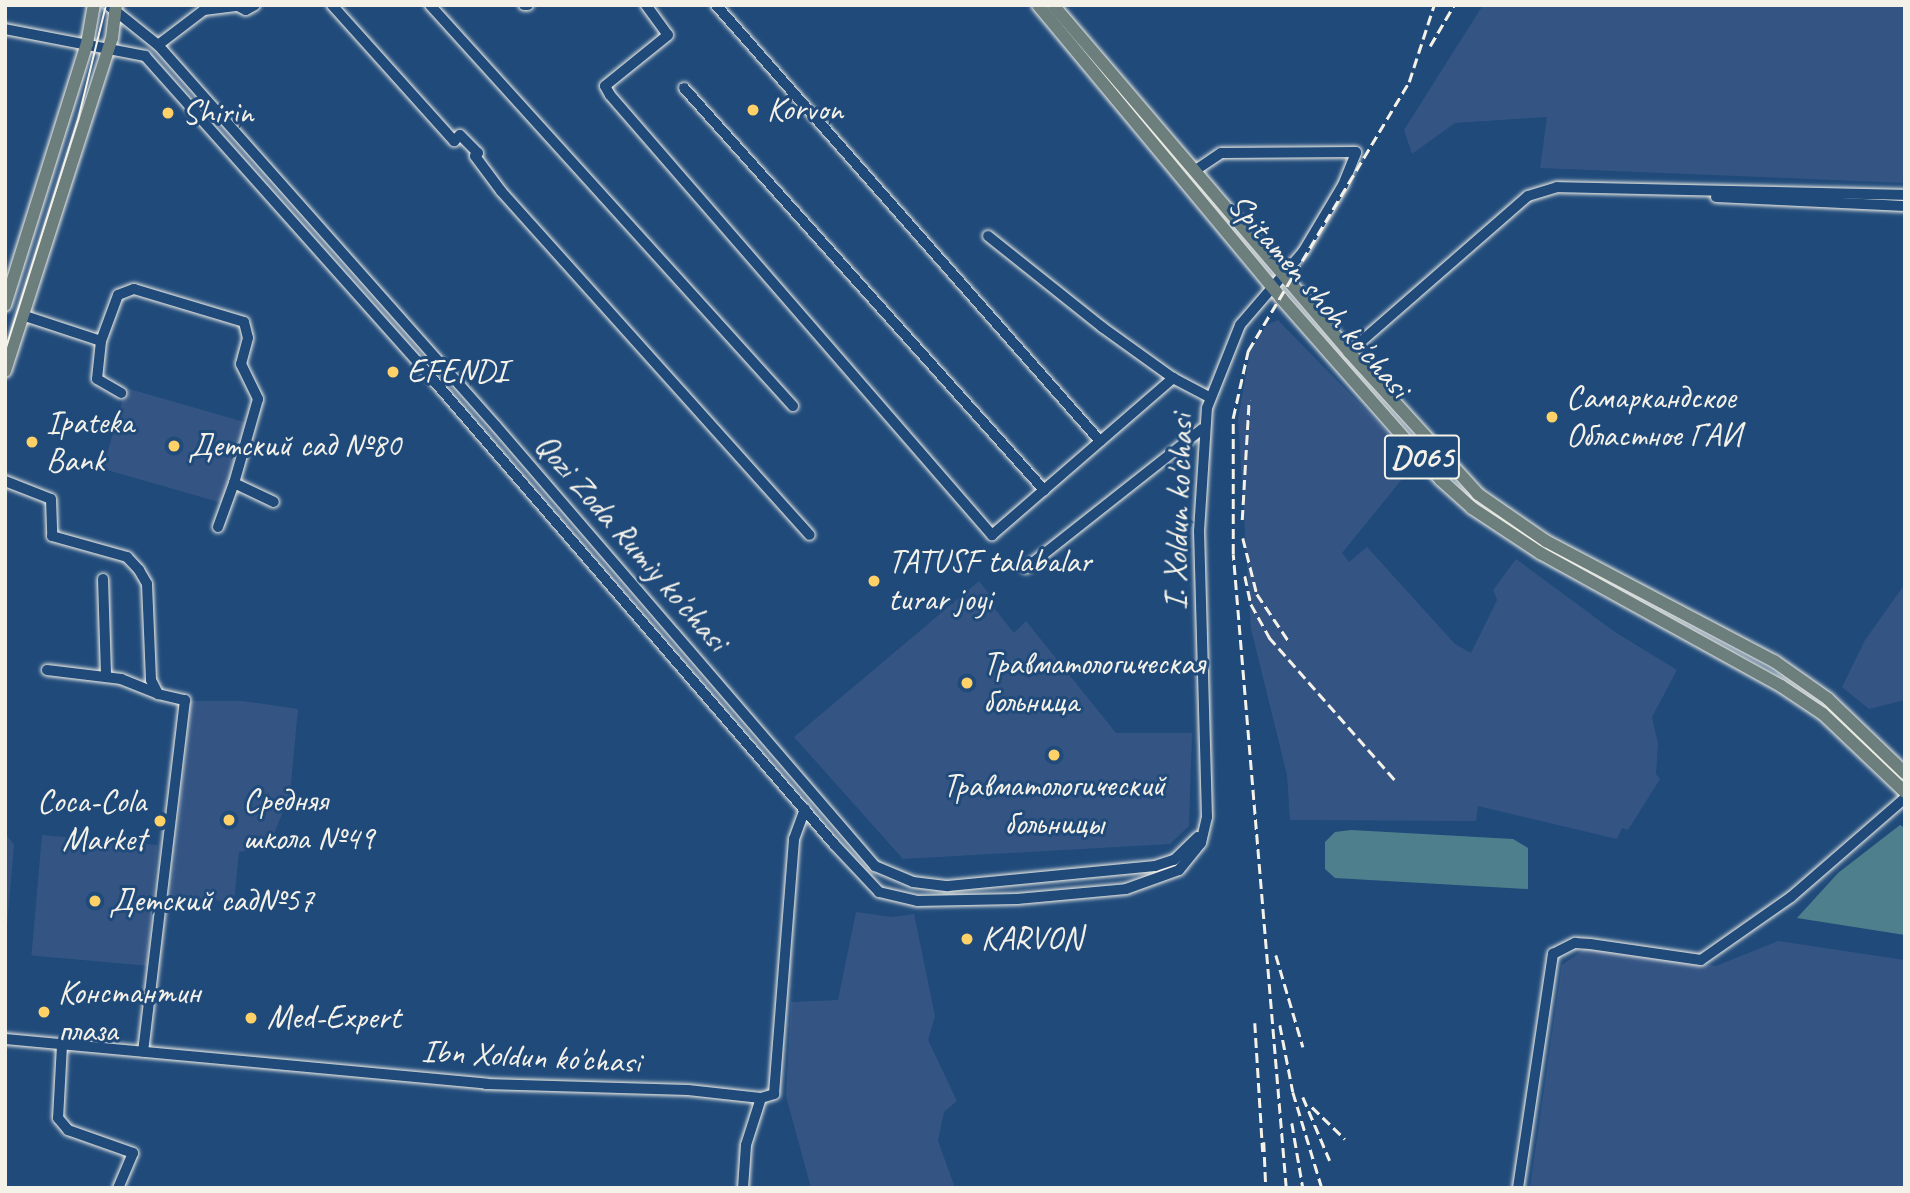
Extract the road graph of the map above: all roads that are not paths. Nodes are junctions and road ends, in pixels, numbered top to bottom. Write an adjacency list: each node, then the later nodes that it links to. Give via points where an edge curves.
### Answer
1 (94, 5): 12 (main road)
2 (255, 5): 10 (street, via 246,10)
3 (332, 5): 39 (street, via 454,141 460,135 478,153 475,156 501,191)
4 (430, 5): 31 (street)
5 (646, 5): 36 (street, via 668,35 605,86 669,168 992,535)
6 (716, 5): 33 (street)
7 (1038, 5): 22 (main road, Spitamen shoh ko'chasi / D065)
8 (1053, 5): 16 (main road, Spitamen shoh ko'chasi / D065)
9 (113, 6): 13 (street, Qozi Zoda Rumiy ko'chasi); 14 (main road)
10 (236, 6): 13 (street, via 204,10)
11 (5, 29): 12 (street, Qozi Zoda Rumiy ko'chasi)
12 (87, 44): 14 (street, Qozi Zoda Rumiy ko'chasi); 23 (main road)
13 (158, 45): 49 (street, Qozi Zoda Rumiy ko'chasi, via 496,426 875,866 913,882 948,886 1155,866 1182,855)
14 (107, 51): 24 (main road); 48 (street, Qozi Zoda Rumiy ko'chasi, via 145,56)
15 (684, 88): 36 (street)
16 (1194, 171): 21 (main road, Spitamen shoh ko'chasi / D065); 21 (street, I. Xoldun ko'chasi, via 1222,153 1356,152 1343,185)
17 (1686, 190): 18 (street); 19 (street, via 1742,200); 26 (street, via 1585,185 1528,196)
18 (1905, 195)
19 (1905, 205)
20 (988, 236): 28 (street, via 1036,278)
21 (1284, 275): 22 (street, I. Xoldun ko'chasi); 26 (main road, Spitamen shoh ko'chasi / D065)
22 (1272, 287): 30 (street, I. Xoldun ko'chasi, via 1240,326); 46 (main road, Spitamen shoh ko'chasi / D065, via 1441,480 1472,508 1540,553 1781,686 1823,714)
23 (5, 305)
24 (25, 316): 25 (street); 27 (main road)
25 (101, 341): 29 (street, via 97,379); 35 (street, via 118,295 125,289 244,323 248,338 241,364 258,399)
26 (1349, 352): 45 (main road, Spitamen shoh ko'chasi / D065, via 1478,494 1505,517 1774,661 1828,699)
27 (5, 372)
28 (1173, 377): 30 (street); 33 (street)
29 (121, 393)
30 (1209, 397): 32 (street, I. Xoldun ko'chasi)
31 (793, 406)
32 (1202, 429): 40 (street); 49 (street, I. Xoldun ko'chasi)
33 (1100, 441): 36 (street)
34 (5, 481): 44 (street, via 51,499 52,536 127,557 139,570 147,584 151,680)
35 (234, 483): 37 (street); 38 (street)
36 (1044, 490)
37 (274, 502)
38 (218, 527)
39 (810, 535)
40 (1026, 568)
41 (103, 579): 43 (street)
42 (47, 670): 43 (street)
43 (106, 677): 44 (street)
44 (158, 694): 53 (street, via 185,700)
45 (1905, 773)
46 (1905, 793)
47 (1905, 798): 57 (street, via 1791,897 1701,960 1575,943 1553,954)
48 (805, 809): 50 (street, Qozi Zoda Rumiy ko'chasi, via 879,892 917,901 1017,899 1126,889 1170,875); 54 (street, via 794,839 774,1094)
49 (1204, 829): 50 (street, I. Xoldun ko'chasi)
50 (1194, 855)
51 (5, 1039): 52 (street, Ibn Xoldun ko'chasi)
52 (62, 1045): 53 (street, Ibn Xoldun ko'chasi); 55 (street, via 58,1118 62,1125 133,1153)
53 (142, 1052): 54 (street, Ibn Xoldun ko'chasi, via 424,1080 688,1090)
54 (761, 1098): 56 (street, via 746,1145)
55 (118, 1188)
56 (743, 1188)
57 (1518, 1188)

